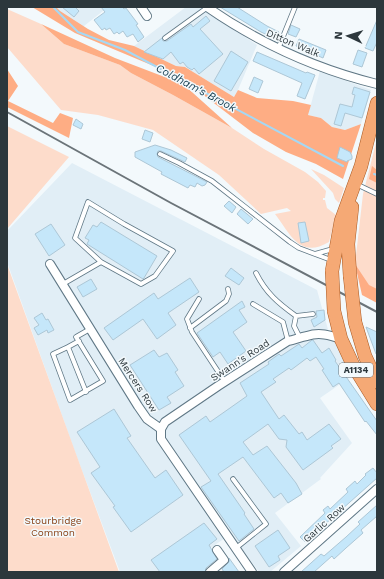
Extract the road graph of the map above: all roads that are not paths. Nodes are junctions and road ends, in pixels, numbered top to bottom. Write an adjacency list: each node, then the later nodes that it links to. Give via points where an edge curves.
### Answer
1 (208, 7): 3 (lane); 4 (street, Ditton Walk, via 254,37)
2 (295, 7): 4 (lane)
3 (165, 38)
4 (278, 49): 5 (street, Ditton Walk, via 333,71)
5 (377, 84)
6 (377, 103): 8 (main road, A1134)
7 (160, 154): 12 (lane, via 212,181 290,242)
8 (354, 185): 9 (lane); 10 (main road, A1134); 11 (main road, A1134, via 341,221)
9 (377, 194)
10 (349, 230): 11 (lane, via 346,239); 14 (main road, A1134)
11 (336, 248): 12 (lane); 16 (main road, A1134)
12 (315, 254): 16 (lane)
13 (101, 262): 13 (lane, via 75,238 88,202 174,251 155,276 141,284); 18 (lane)
14 (348, 262): 16 (main road, via 341,256); 32 (main road, A1134, bridge, via 355,322)
15 (50, 264): 18 (street, Mercers Row)
16 (333, 266): 27 (main road, A1134, bridge, via 334,311)
17 (256, 273): 23 (lane, via 262,285 278,303)
18 (62, 284): 25 (street, Mercers Row)
19 (228, 289): 24 (lane, via 226,301)
20 (199, 299): 24 (lane, via 187,319)
21 (253, 304): 29 (lane, via 283,322)
22 (314, 314): 23 (lane)
23 (296, 316): 26 (lane, via 294,326)
24 (190, 328): 31 (lane)
25 (90, 329): 28 (lane, via 76,337); 35 (street, Mercers Row, via 147,419)
26 (300, 339): 27 (street, Swann's Road, via 321,334); 29 (street, Swann's Road)
27 (341, 340): 34 (main road, A1134)
28 (79, 341): 30 (lane); 33 (lane, via 103,381)
29 (288, 341): 31 (street, Swann's Road)
30 (68, 347): 33 (lane); 33 (lane, via 53,354 70,400)
31 (225, 382): 35 (street, Swann's Road, via 165,422)
32 (377, 382)
33 (86, 392)
34 (377, 404)
35 (161, 429): 38 (street, via 161,439)
36 (233, 479): 38 (lane, via 266,524)
37 (377, 489): 42 (street, Garlic Row)
38 (236, 548): 41 (street)
39 (217, 550): 40 (street, via 224,560)
40 (210, 572)
41 (252, 572)
42 (284, 572)

